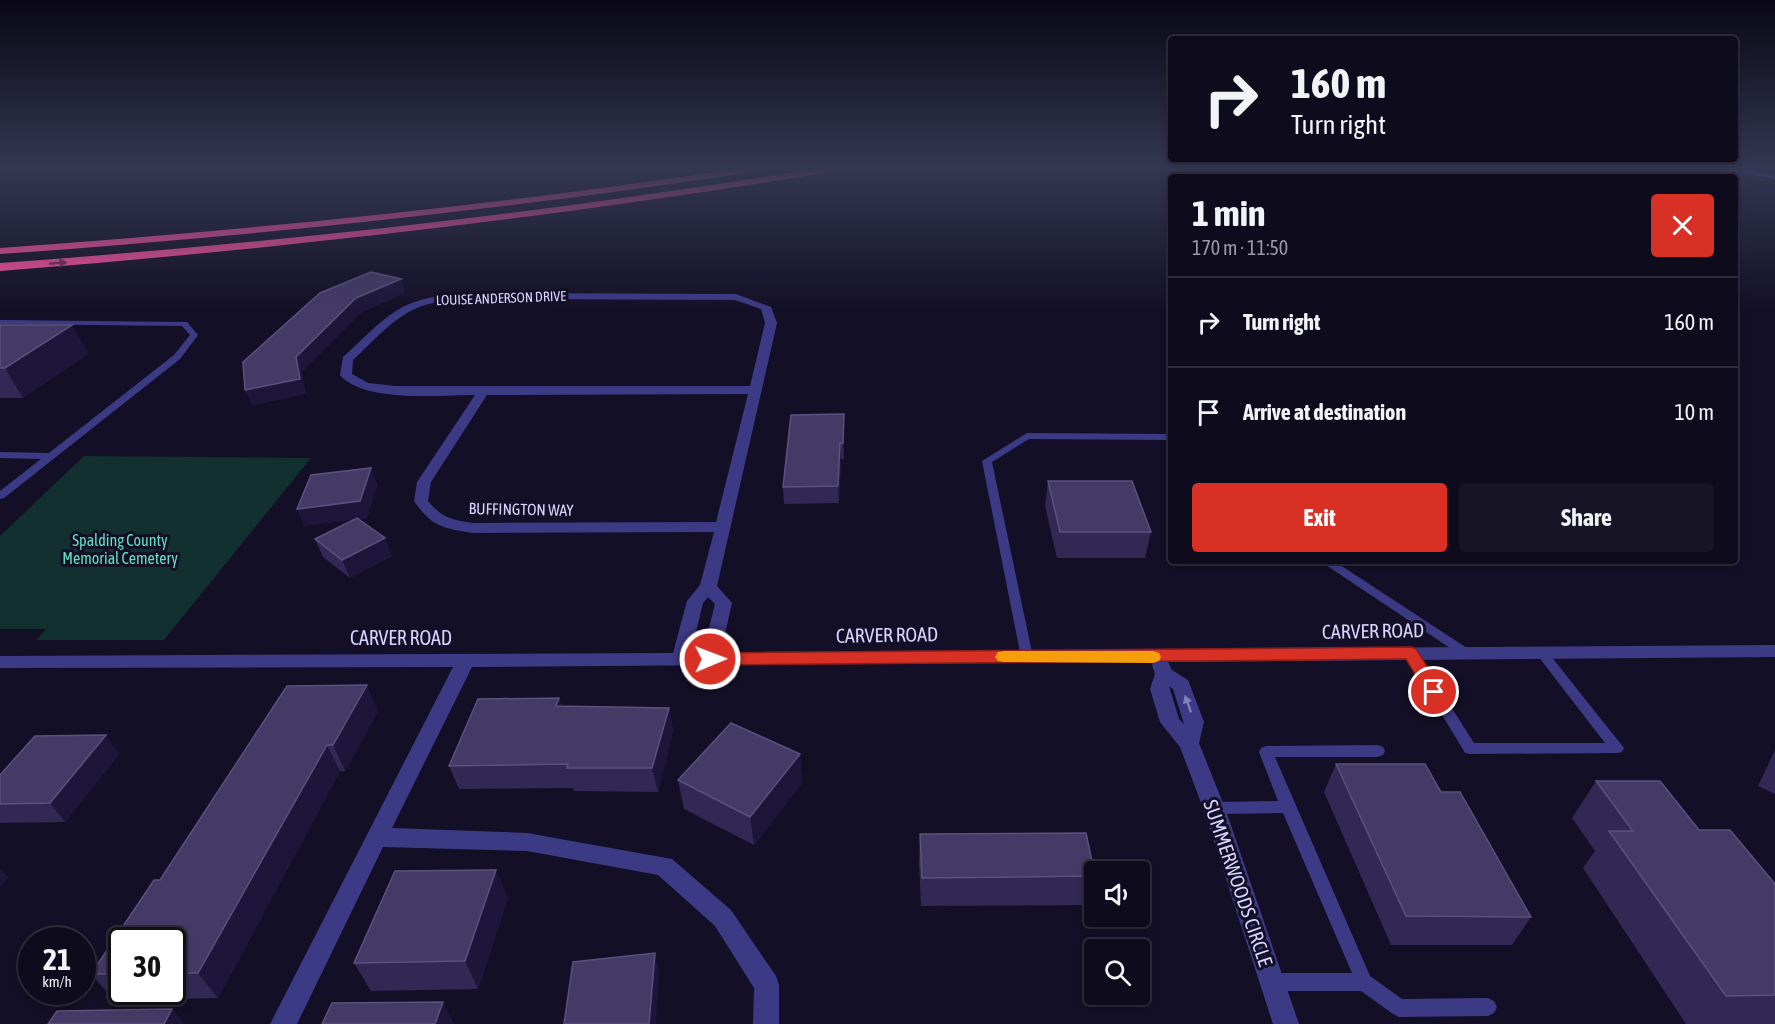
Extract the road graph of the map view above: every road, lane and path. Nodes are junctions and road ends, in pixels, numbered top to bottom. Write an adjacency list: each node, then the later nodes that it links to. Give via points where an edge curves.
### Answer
1 (392, 216): 3 (highway)
2 (515, 216): 4 (highway, one-way to 2)
3 (0, 251)
4 (0, 267)
5 (0, 322): 10 (lane, via 184,324 194,335 177,357)
6 (484, 390): 7 (street, LOUISE ANDERSON DRIVE); 7 (street, LOUISE ANDERSON DRIVE, via 373,388 357,384 346,375 347,359 398,314 417,304 440,299 736,297 766,307 771,323); 12 (street, BUFFINGTON WAY, via 424,482 421,501 433,518 473,528)
7 (756, 390): 12 (street, LOUISE ANDERSON DRIVE)
8 (1168, 437): 19 (lane, via 1027,436 987,461)
9 (0, 455): 10 (lane)
10 (51, 456): 11 (lane)
11 (0, 496)
12 (723, 527): 14 (street, LOUISE ANDERSON DRIVE)
13 (1331, 564): 17 (lane)
14 (708, 587): 20 (street, via 694,601); 21 (street, via 724,603)
15 (1775, 651): 18 (street, CARVER ROAD)
16 (1411, 653): 17 (street, CARVER ROAD); 18 (lane, via 1470,749 1617,748); 24 (street, CARVER ROAD)
17 (1466, 653): 18 (street, CARVER ROAD)
18 (1542, 653)
19 (1027, 657): 21 (street, CARVER ROAD); 24 (street, CARVER ROAD)
20 (680, 659): 21 (street, CARVER ROAD); 22 (street, CARVER ROAD)
21 (710, 659)
22 (465, 660): 23 (street, CARVER ROAD); 28 (street)
23 (0, 663)
24 (1161, 666): 27 (street, SUMMERWOODS CIRCLE, via 1159,688 1170,722 1189,743)
25 (1378, 751): 26 (lane, via 1266,752)
26 (1288, 807): 27 (lane); 30 (lane)
27 (1214, 808): 29 (street, SUMMERWOODS CIRCLE)
28 (377, 837): 32 (street); 33 (street, via 527,842 664,866 723,918 767,985)
29 (1272, 982): 30 (lane); 34 (street, SUMMERWOODS CIRCLE)
30 (1364, 982): 31 (lane, via 1399,1008)
31 (1488, 1007)
32 (283, 1024)
33 (766, 1024)
34 (1286, 1024)

